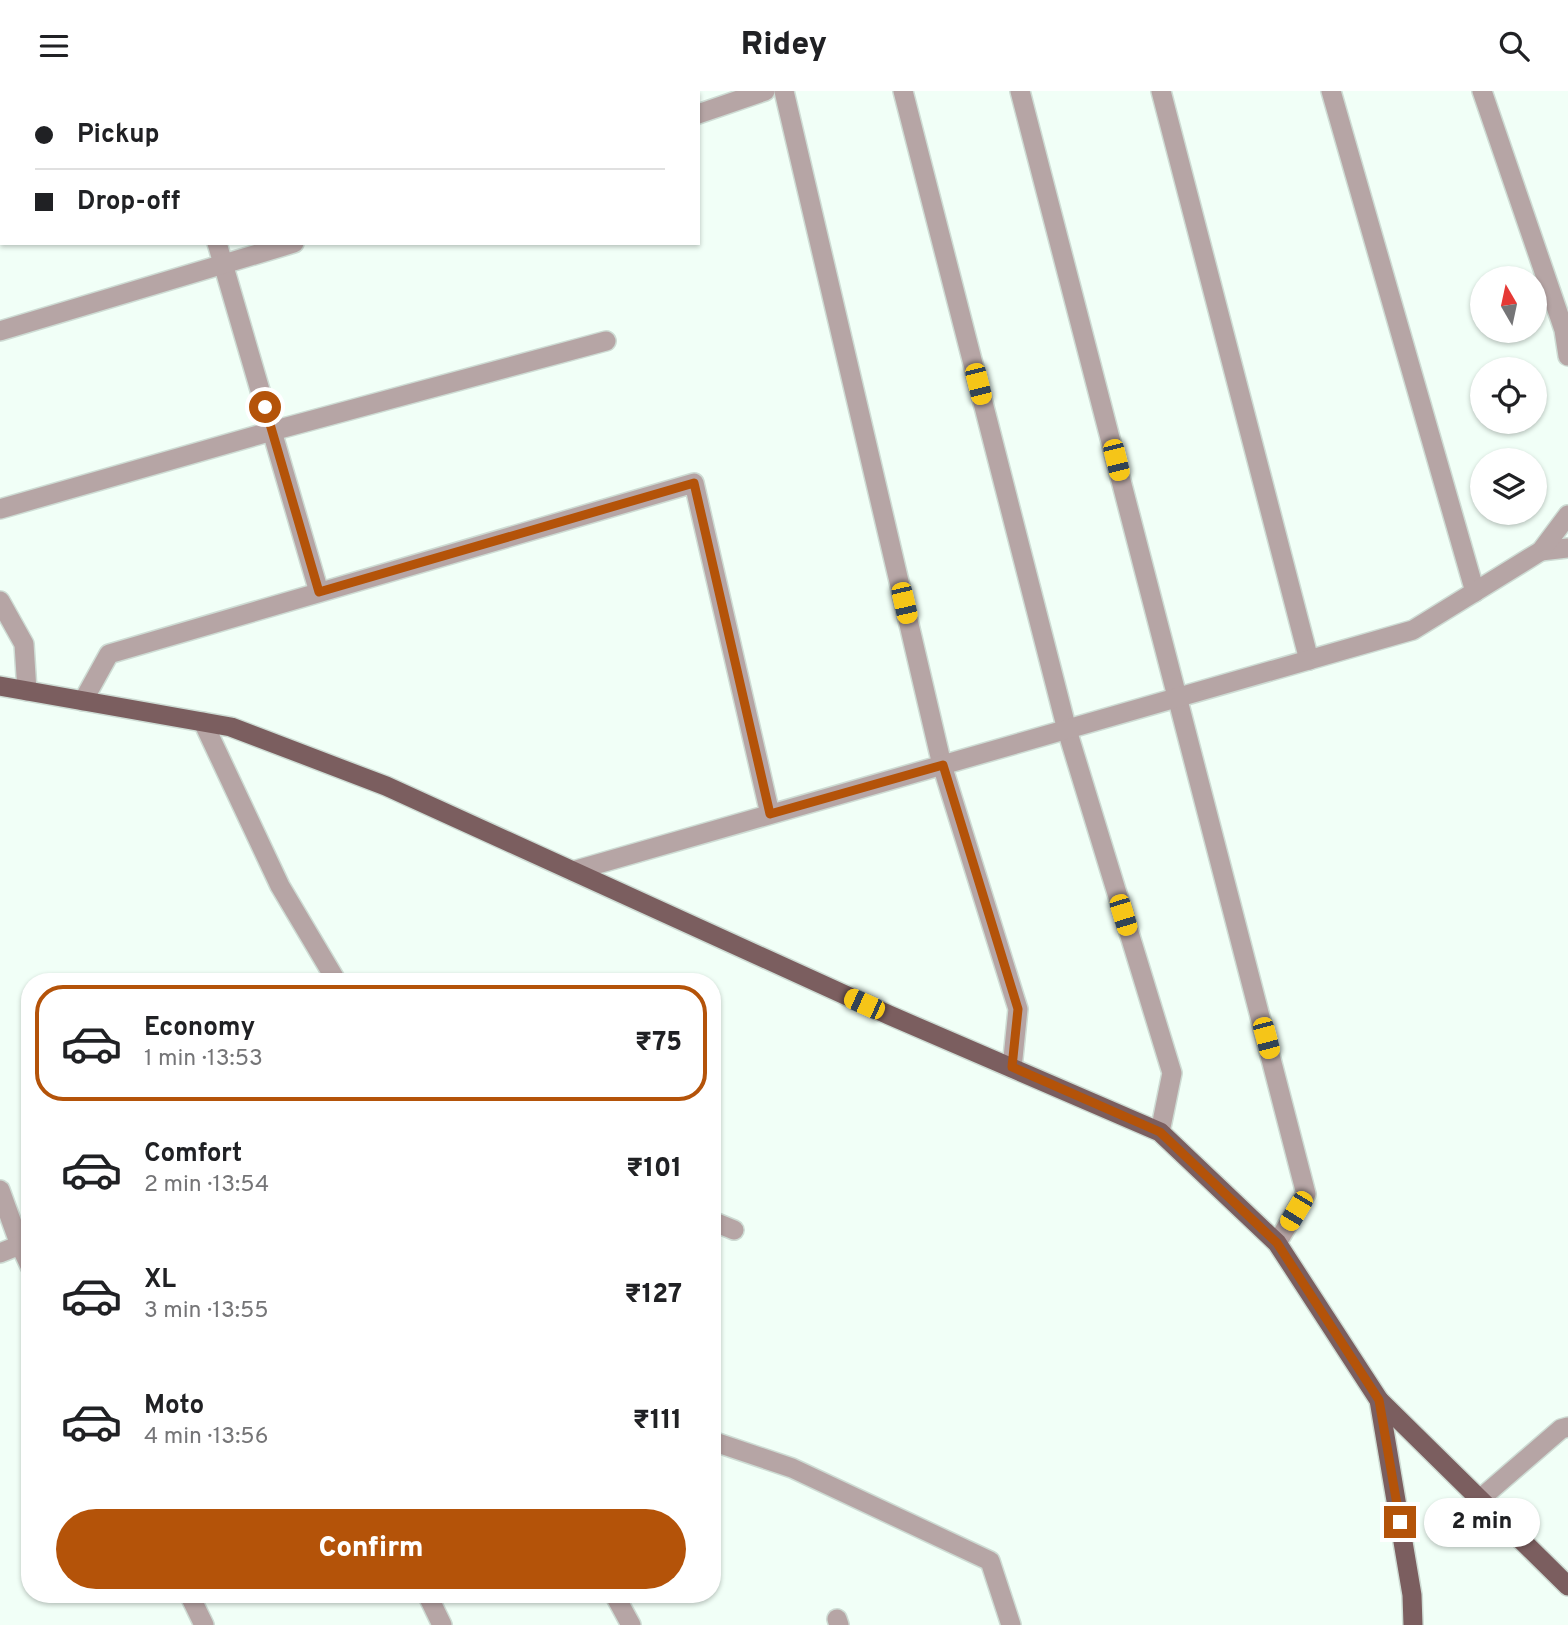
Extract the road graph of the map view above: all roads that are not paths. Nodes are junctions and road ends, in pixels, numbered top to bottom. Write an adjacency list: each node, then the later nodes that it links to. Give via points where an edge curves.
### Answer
1 (765, 91): 8 (street)
2 (784, 91): 30 (street)
3 (903, 91): 29 (street)
4 (1020, 91): 26 (street)
5 (1161, 91): 23 (street)
6 (1331, 91): 21 (street)
7 (1482, 91): 14 (street, via 1564,330)
8 (700, 113)
9 (218, 245): 11 (street)
10 (288, 245): 11 (street)
11 (224, 265): 12 (street); 15 (street)
12 (0, 331)
13 (606, 341): 15 (street)
14 (1568, 356)
15 (272, 431): 16 (street); 20 (street)
16 (0, 509)
17 (1568, 515): 19 (street)
18 (1568, 548): 19 (street)
19 (1541, 551): 21 (street)
20 (319, 592): 27 (street, via 109,654); 31 (street, via 694,483)
21 (1475, 593): 23 (street, via 1413,630)
22 (0, 601): 25 (street, via 24,644)
23 (1309, 660): 26 (street)
24 (0, 686): 25 (main road)
25 (27, 691): 27 (main road)
26 (1178, 698): 29 (street); 39 (street, via 1306,1195)
27 (83, 701): 28 (main road)
28 (203, 722): 32 (main road, via 232,727 386,786); 33 (street, via 280,885)
29 (1067, 730): 30 (street); 35 (street, via 1172,1073)
30 (943, 765): 31 (street); 34 (street, via 1018,1009)
31 (770, 814): 32 (street)
32 (573, 871): 34 (main road)
33 (332, 973)
34 (1012, 1067): 35 (main road)
35 (1160, 1132): 39 (main road)
36 (0, 1190): 40 (street)
37 (721, 1225): 38 (street)
38 (734, 1230)
39 (1277, 1243): 42 (main road)
40 (20, 1245): 41 (street)
41 (0, 1252)
42 (1379, 1400): 45 (main road); 54 (main road)
43 (1568, 1427): 45 (street, via 1560,1429)
44 (721, 1444): 53 (street, via 792,1468 990,1561)
45 (1480, 1499): 46 (main road)
46 (1568, 1586)
47 (193, 1603): 50 (street)
48 (431, 1603): 51 (street)
49 (619, 1603): 52 (street)
50 (204, 1625)
51 (442, 1625)
52 (631, 1625)
53 (1011, 1625)
54 (1413, 1625)

